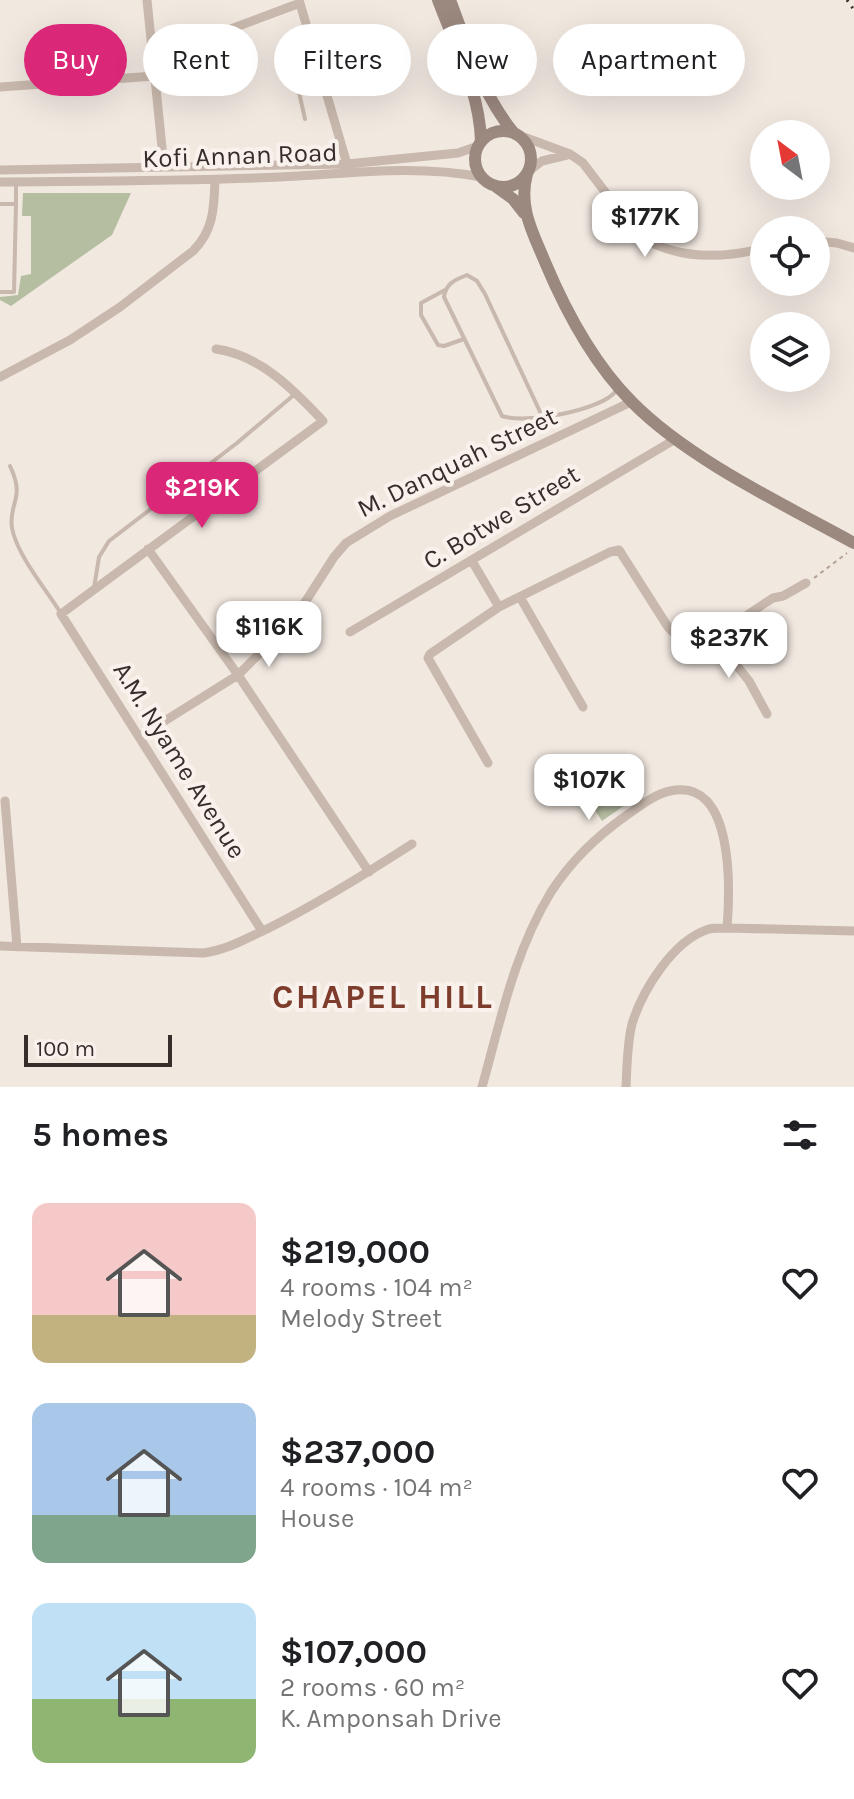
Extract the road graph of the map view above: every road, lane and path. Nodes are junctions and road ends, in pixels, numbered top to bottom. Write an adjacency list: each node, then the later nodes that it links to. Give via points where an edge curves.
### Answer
1 (147, 0): 5 (street)
2 (438, 0): 15 (street, via 474,93)
3 (450, 0): 14 (street, via 494,108)
4 (300, 1): 6 (street); 7 (street)
5 (149, 24)
6 (241, 24)
7 (307, 24)
8 (143, 77): 9 (street)
9 (0, 87)
10 (157, 96): 18 (street)
11 (300, 96): 13 (lane)
12 (328, 96): 17 (street)
13 (305, 119)
14 (517, 134): 15 (street, via 495,132); 16 (street); 20 (street, via 531,152)
15 (479, 144): 17 (street, Kofi Annan Road, via 458,153); 21 (street, via 475,162)
16 (570, 154): 20 (street, via 542,161); 31 (street, via 591,171 638,235 650,243 709,256)
17 (347, 164): 18 (street, Kofi Annan Road)
18 (164, 167): 19 (street, Kofi Annan Road)
19 (0, 170)
20 (528, 173): 25 (street, via 511,186); 28 (street, via 523,188)
21 (480, 177): 22 (street, Kofi Annan Road, via 400,172); 25 (street)
22 (215, 180): 24 (street, Kofi Annan Road); 36 (street, via 210,227 193,251 83,332)
23 (0, 182): 24 (street, Kofi Annan Road)
24 (16, 182): 27 (lane)
25 (495, 186): 28 (street)
26 (0, 204): 27 (lane)
27 (16, 204): 33 (lane, via 14,292)
28 (526, 215): 37 (street, via 572,320)
29 (830, 242): 30 (street)
30 (854, 248)
31 (750, 252)
32 (445, 289): 34 (lane); 34 (lane, via 421,303 421,315 438,345); 40 (lane, via 467,275 477,281)
33 (0, 292)
34 (464, 339): 40 (lane, via 502,416)
35 (216, 349): 38 (street, via 247,359)
36 (0, 377)
37 (619, 387): 39 (street); 40 (lane, via 603,403)
38 (297, 393): 44 (street, via 323,421); 47 (lane, via 109,541 99,557)
39 (631, 402): 41 (street); 53 (street, M. Danquah Street, via 390,516 346,543 295,618)
40 (542, 416)
41 (674, 440): 43 (street); 45 (street, C. Botwe Street)
42 (10, 466): 50 (lane, via 18,496 11,525)
43 (854, 546): 46 (path)
44 (148, 549): 47 (street); 53 (street)
45 (472, 561): 49 (street); 51 (street, C. Botwe Street)
46 (806, 583): 52 (street)
47 (93, 590): 50 (street)
48 (520, 597): 49 (street); 52 (street, via 619,550 673,634 690,640); 54 (street)
49 (499, 607): 57 (street, via 428,658)
50 (61, 614): 56 (street, A.M. Nyame Avenue)
51 (350, 632)
52 (713, 635): 55 (street)
53 (238, 675): 56 (street, M. Danquah Street); 60 (street)
54 (583, 707)
55 (767, 714)
56 (139, 737): 62 (street, A.M. Nyame Avenue)
57 (488, 763)
58 (5, 801): 65 (street)
59 (412, 844): 60 (street)
60 (369, 872): 62 (street)
61 (727, 928): 63 (street); 66 (street, via 728,852 713,812 689,791 670,791 646,802 598,836 553,889 533,924 498,1020); 67 (street, via 708,929 690,940 656,974 632,1026)
62 (262, 931): 65 (street, via 203,953)
63 (854, 931)
64 (0, 946): 65 (street)
65 (17, 947)
66 (482, 1087)
67 (626, 1087)

